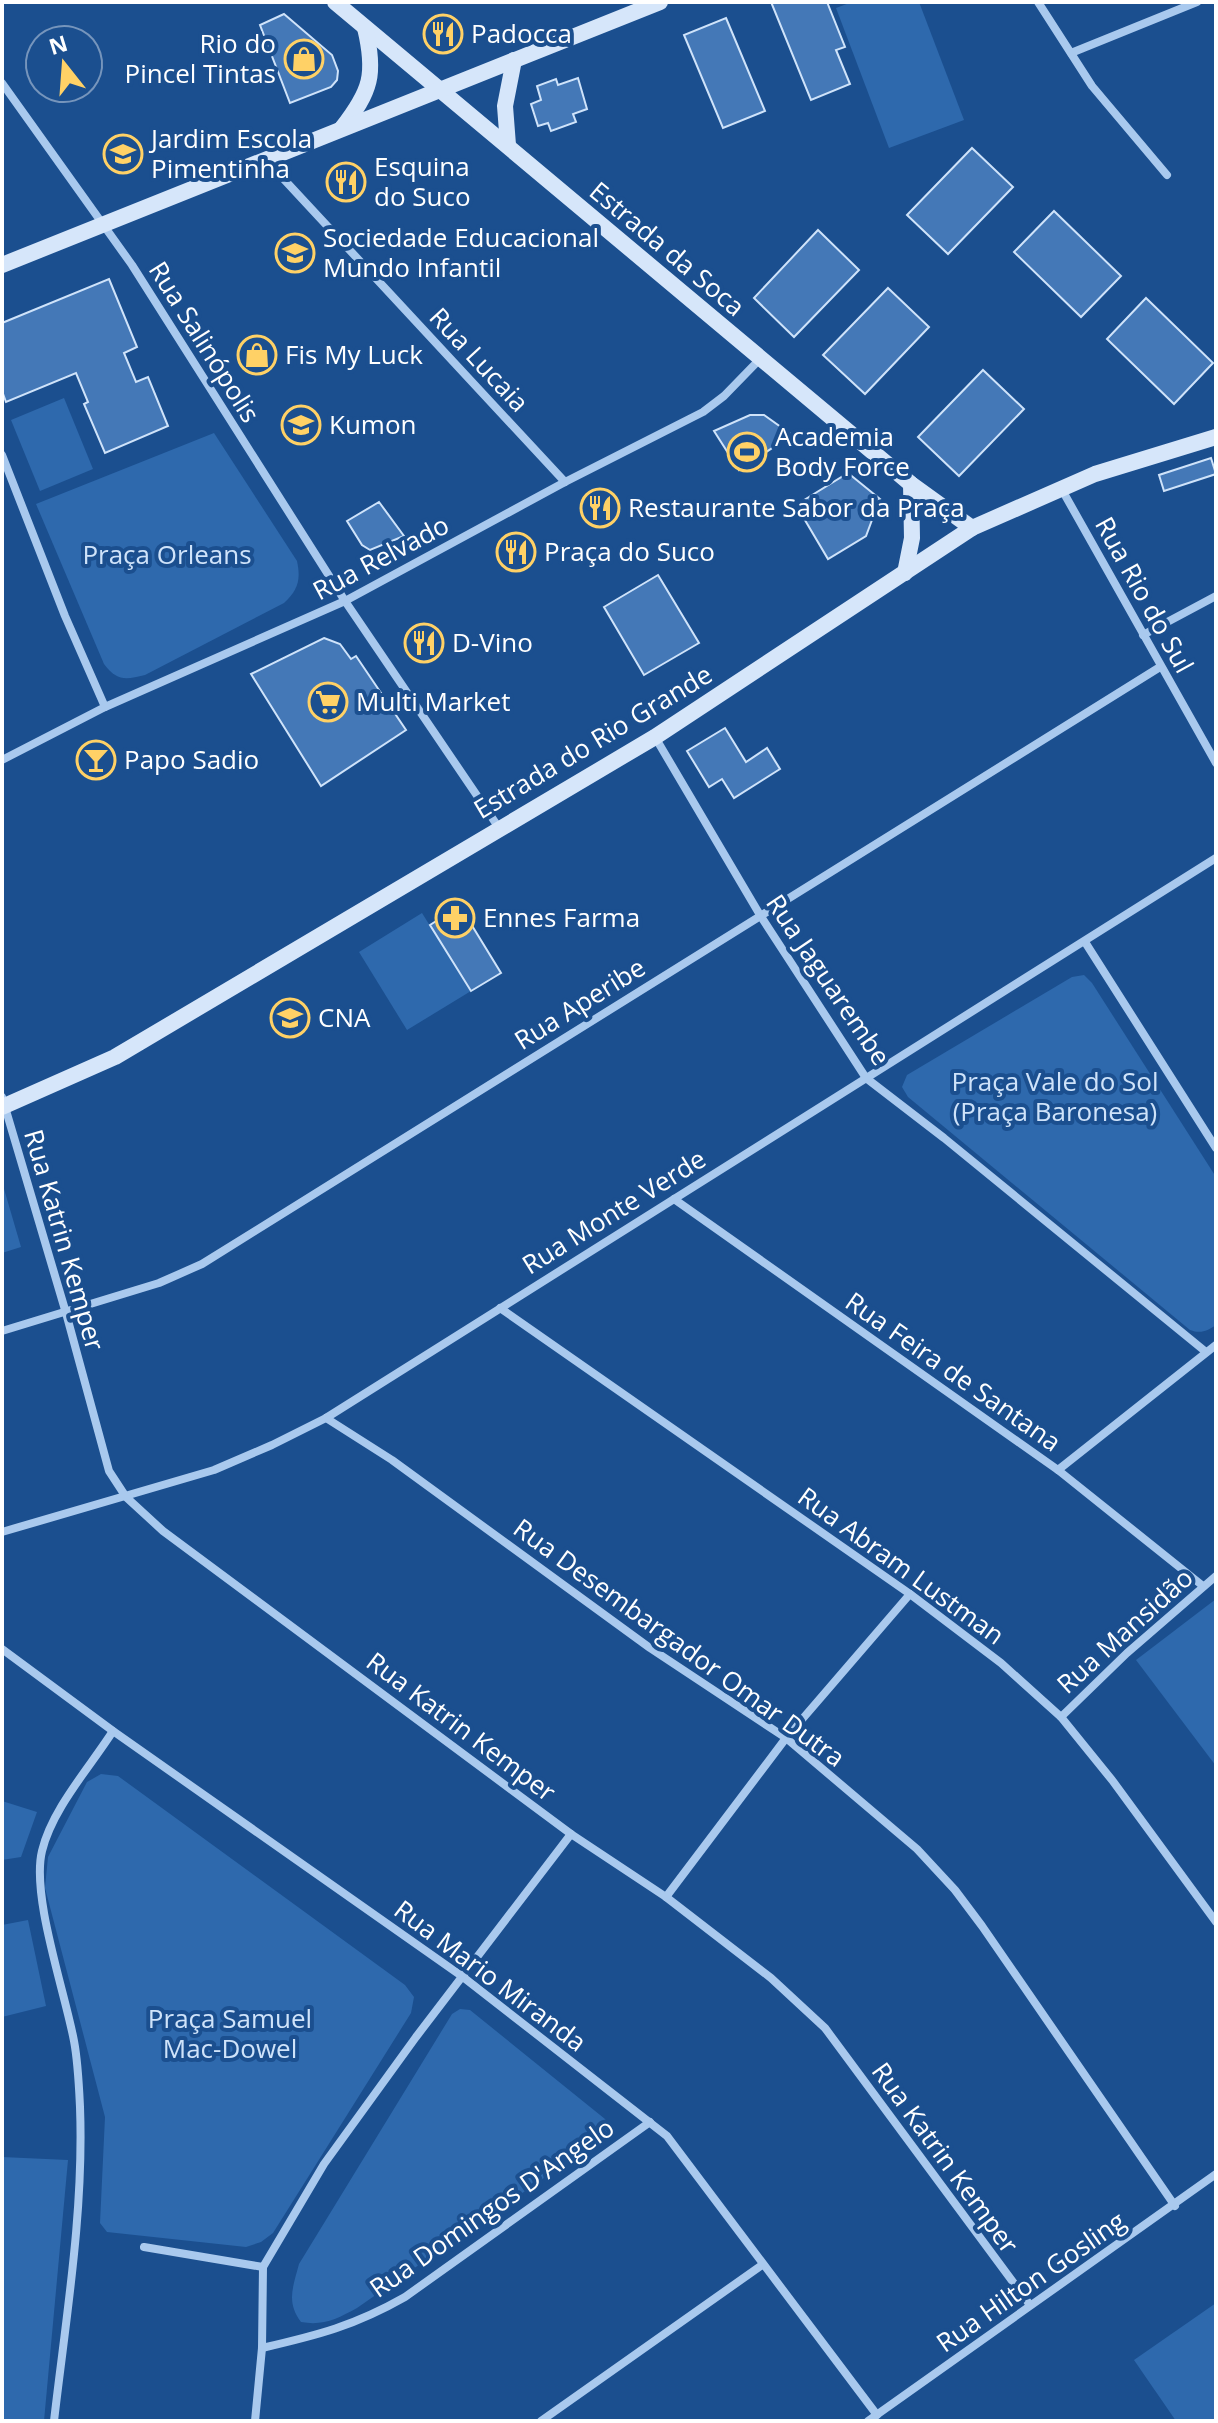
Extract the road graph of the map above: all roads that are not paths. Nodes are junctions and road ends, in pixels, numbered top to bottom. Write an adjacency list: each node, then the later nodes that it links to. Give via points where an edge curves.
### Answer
1 (335, 2): 5 (street, Estrada da Soca)
2 (660, 2): 7 (street)
3 (1038, 2): 6 (street)
4 (1197, 2): 6 (street)
5 (365, 28): 9 (street, Estrada da Soca); 10 (street, via 371,82)
6 (1071, 53): 13 (street)
7 (514, 60): 9 (street); 11 (street, via 505,106)
8 (2, 83): 14 (street, Rua Salinópolis)
9 (439, 89): 10 (street); 11 (street, Estrada da Soca)
10 (342, 128): 12 (street)
11 (508, 145): 16 (street, Estrada da Soca)
12 (265, 159): 14 (street); 19 (street, Rua Lucaia)
13 (1167, 175)
14 (103, 223): 15 (street); 25 (street, Rua Salinópolis)
15 (2, 265)
16 (760, 359): 19 (street, Rua Relvado, via 703,412); 20 (street, Estrada da Soca)
17 (1216, 437): 21 (street, Estrada do Rio Grande)
18 (2, 455): 28 (street)
19 (565, 482): 25 (street, Rua Relvado)
20 (911, 484): 22 (street, Estrada da Soca); 23 (street, via 912,538)
21 (1060, 488): 22 (street, Estrada do Rio Grande); 26 (street, Rua Rio do Sul)
22 (972, 528): 23 (street, Estrada do Rio Grande)
23 (905, 573): 29 (street, Estrada do Rio Grande)
24 (1216, 596): 26 (street)
25 (345, 601): 28 (street, Rua Relvado); 32 (street, Rua Salinópolis)
26 (1143, 635): 27 (street, Rua Rio do Sul)
27 (1160, 667): 31 (street, Rua Rio do Sul); 34 (street, Rua Aperibe)
28 (105, 707): 30 (street, Rua Relvado)
29 (655, 737): 32 (street, Estrada do Rio Grande); 34 (street, Rua Jaguarembe)
30 (2, 760)
31 (1216, 763)
32 (499, 828): 37 (street, Estrada do Rio Grande, via 115,1057)
33 (1216, 858): 35 (street, Rua Monte Verde)
34 (760, 915): 36 (street, Rua Jaguarembe); 41 (street, Rua Aperibe, via 202,1264)
35 (1085, 942): 36 (street, Rua Monte Verde); 38 (street)
36 (866, 1078): 39 (street, Rua Monte Verde); 44 (street, Rua Jaguarembe)
37 (3, 1103): 41 (street, Rua Katrin Kemper)
38 (1216, 1148)
39 (674, 1199): 40 (street, Rua Monte Verde); 46 (street, Rua Feira de Santana)
40 (500, 1308): 45 (street, Rua Monte Verde); 51 (street, Rua Abram Lustman)
41 (66, 1313): 42 (street, Rua Aperibe); 47 (street, Rua Katrin Kemper, via 109,1471)
42 (2, 1331)
43 (1216, 1345): 44 (street)
44 (1206, 1352): 46 (street)
45 (326, 1418): 47 (street, Rua Monte Verde, via 214,1470); 55 (street, Rua Desembargador Omar Dutra)
46 (1058, 1470): 50 (street, Rua Feira de Santana)
47 (126, 1497): 48 (street, Rua Monte Verde); 56 (street, Rua Katrin Kemper, via 175,1540)
48 (2, 1532)
49 (1216, 1576): 50 (street, Rua Mansidão)
50 (1203, 1586): 53 (street, Rua Mansidão)
51 (910, 1594): 53 (street, Rua Abram Lustman); 55 (street)
52 (2, 1649): 54 (street, Rua Mario Miranda)
53 (1061, 1717): 58 (street, Rua Abram Lustman)
54 (113, 1731): 59 (street, Rua Mario Miranda); 69 (street, via 54,1819 41,1852 44,1908 74,2043 80,2107 79,2209)
55 (786, 1738): 57 (street); 62 (street, Rua Desembargador Omar Dutra, via 917,1849 955,1890)
56 (571, 1834): 57 (street, Rua Katrin Kemper); 59 (street)
57 (666, 1897): 66 (street, Rua Katrin Kemper, via 771,1978 825,2028)
58 (1216, 1922)
59 (463, 1977): 60 (street, Rua Mario Miranda); 65 (street, via 324,2164)
60 (650, 2122): 64 (street, Rua Mario Miranda, via 692,2167); 67 (street, Rua Domingos D'Angelo, via 405,2297 332,2331)
61 (1216, 2174): 62 (street, Rua Hilton Gosling)
62 (1175, 2206): 66 (street, Rua Hilton Gosling)
63 (144, 2247): 65 (street)
64 (762, 2265): 68 (street, Rua Mario Miranda); 71 (street)
65 (263, 2267): 67 (street)
66 (1030, 2305): 68 (street, Rua Hilton Gosling)
67 (262, 2348): 70 (street)
68 (877, 2415): 72 (street, Rua Hilton Gosling)
69 (54, 2421)
70 (255, 2421)
71 (541, 2421)
72 (868, 2421)

